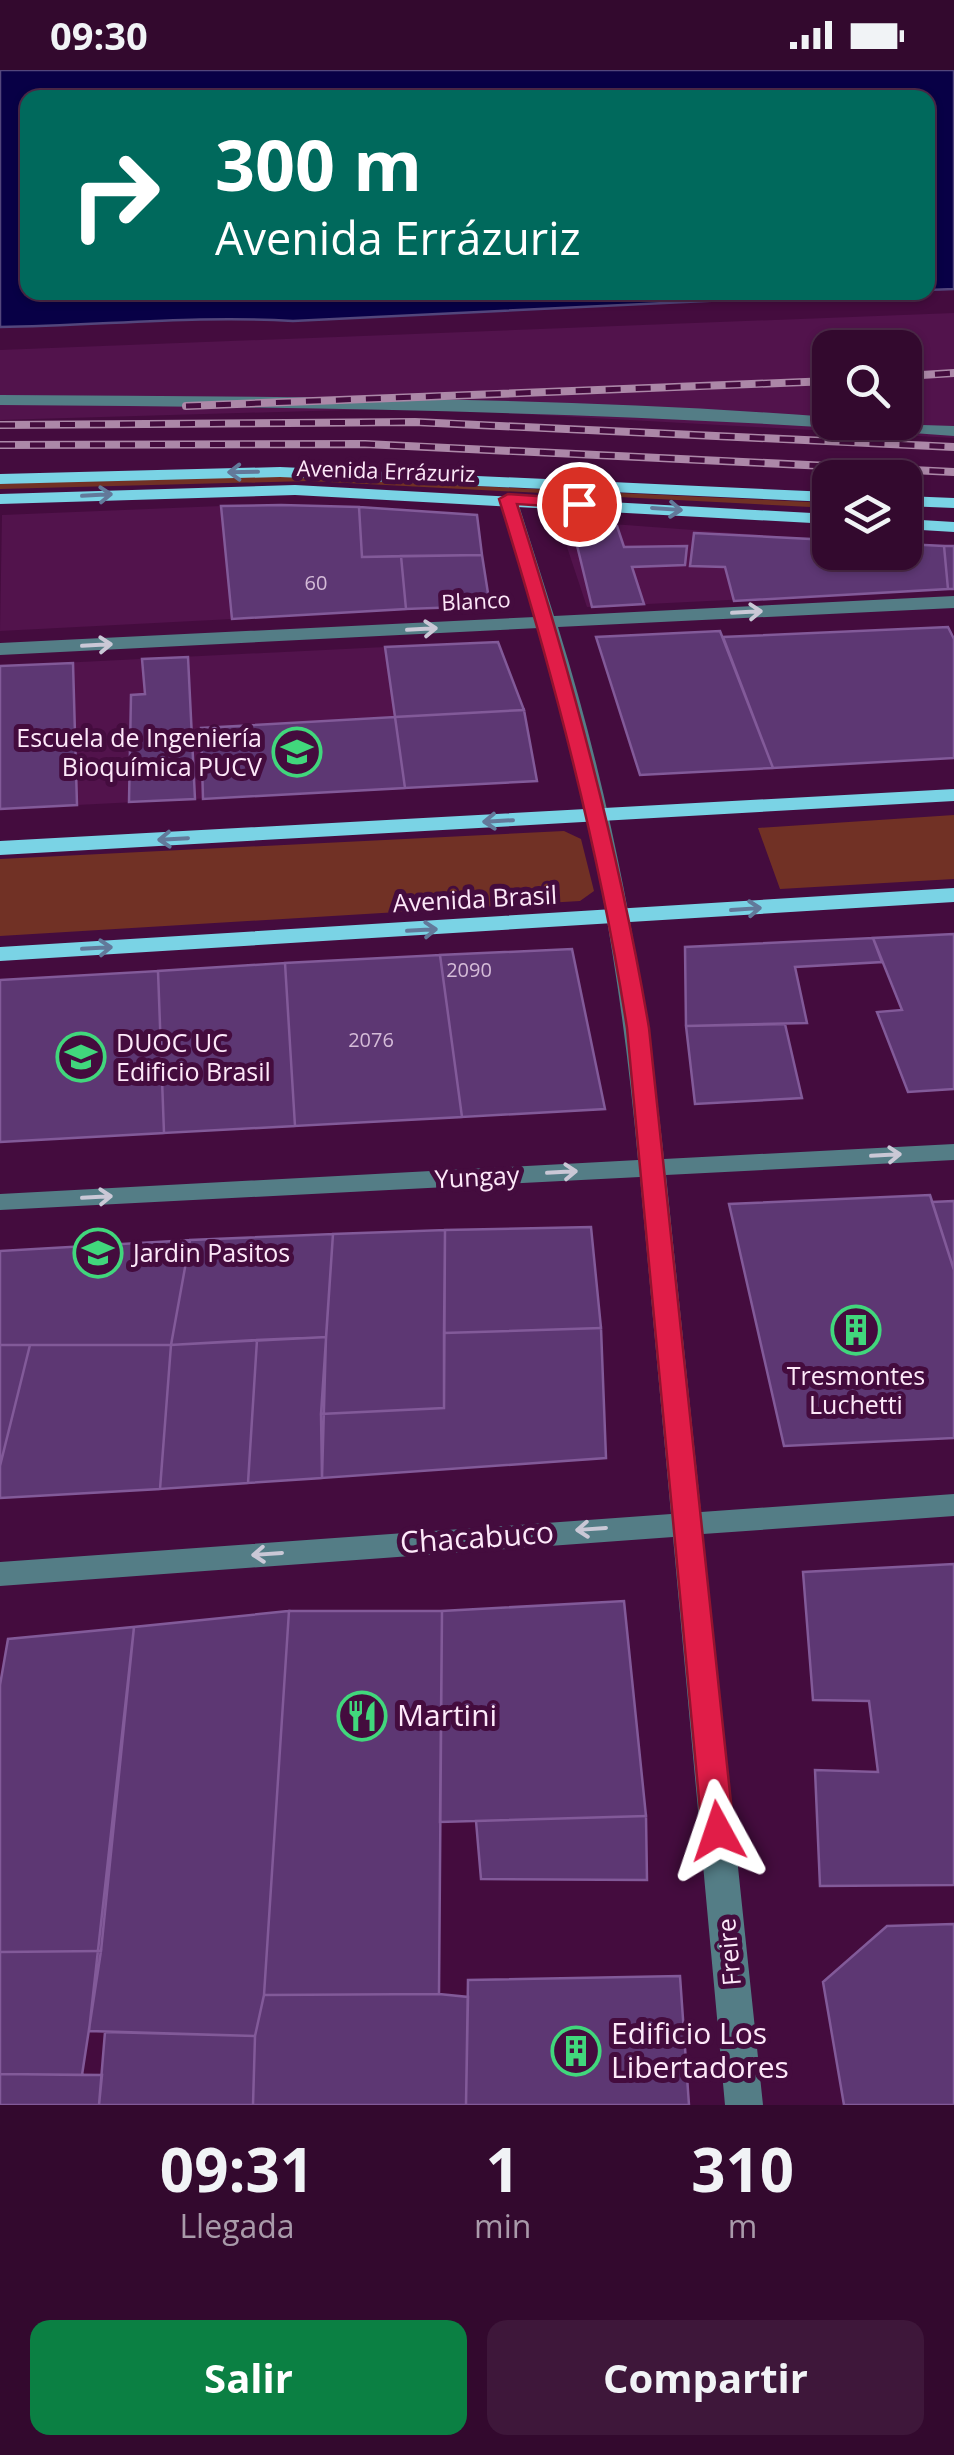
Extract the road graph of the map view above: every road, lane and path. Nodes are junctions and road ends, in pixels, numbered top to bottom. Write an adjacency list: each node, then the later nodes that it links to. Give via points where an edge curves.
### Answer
1 (0, 400): 2 (street, via 456,404 730,414)
2 (954, 432)
3 (0, 479): 4 (main road, Avenida Errázuriz, one-way to 3, via 280,472)
4 (812, 495)
5 (0, 499): 6 (main road, Avenida Errázuriz, one-way to 6, via 234,489)
6 (508, 499): 9 (main road, Avenida Errázuriz, one-way to 9); 13 (street, Freire)
7 (922, 502): 8 (main road)
8 (954, 504)
9 (812, 518)
10 (922, 525): 11 (main road)
11 (954, 527)
12 (954, 602): 13 (street, Blanco, one-way to 12)
13 (548, 623): 14 (street, Blanco, one-way to 13); 16 (street, Freire)
14 (0, 649)
15 (954, 794): 16 (main road)
16 (595, 815): 17 (main road, one-way to 17); 19 (street, Freire)
17 (0, 848)
18 (954, 896): 19 (main road, Avenida Brasil, one-way to 18)
19 (620, 918): 20 (main road, Avenida Brasil, one-way to 19); 22 (street, Freire)
20 (0, 954)
21 (954, 1152): 22 (street, Yungay, one-way to 21)
22 (654, 1166): 23 (street, Yungay, one-way to 22); 25 (street, Freire)
23 (0, 1202)
24 (954, 1505): 25 (street, Chacabuco)
25 (688, 1522): 26 (street, Chacabuco, one-way to 26); 27 (street, Freire)
26 (0, 1574)
27 (744, 2105)

